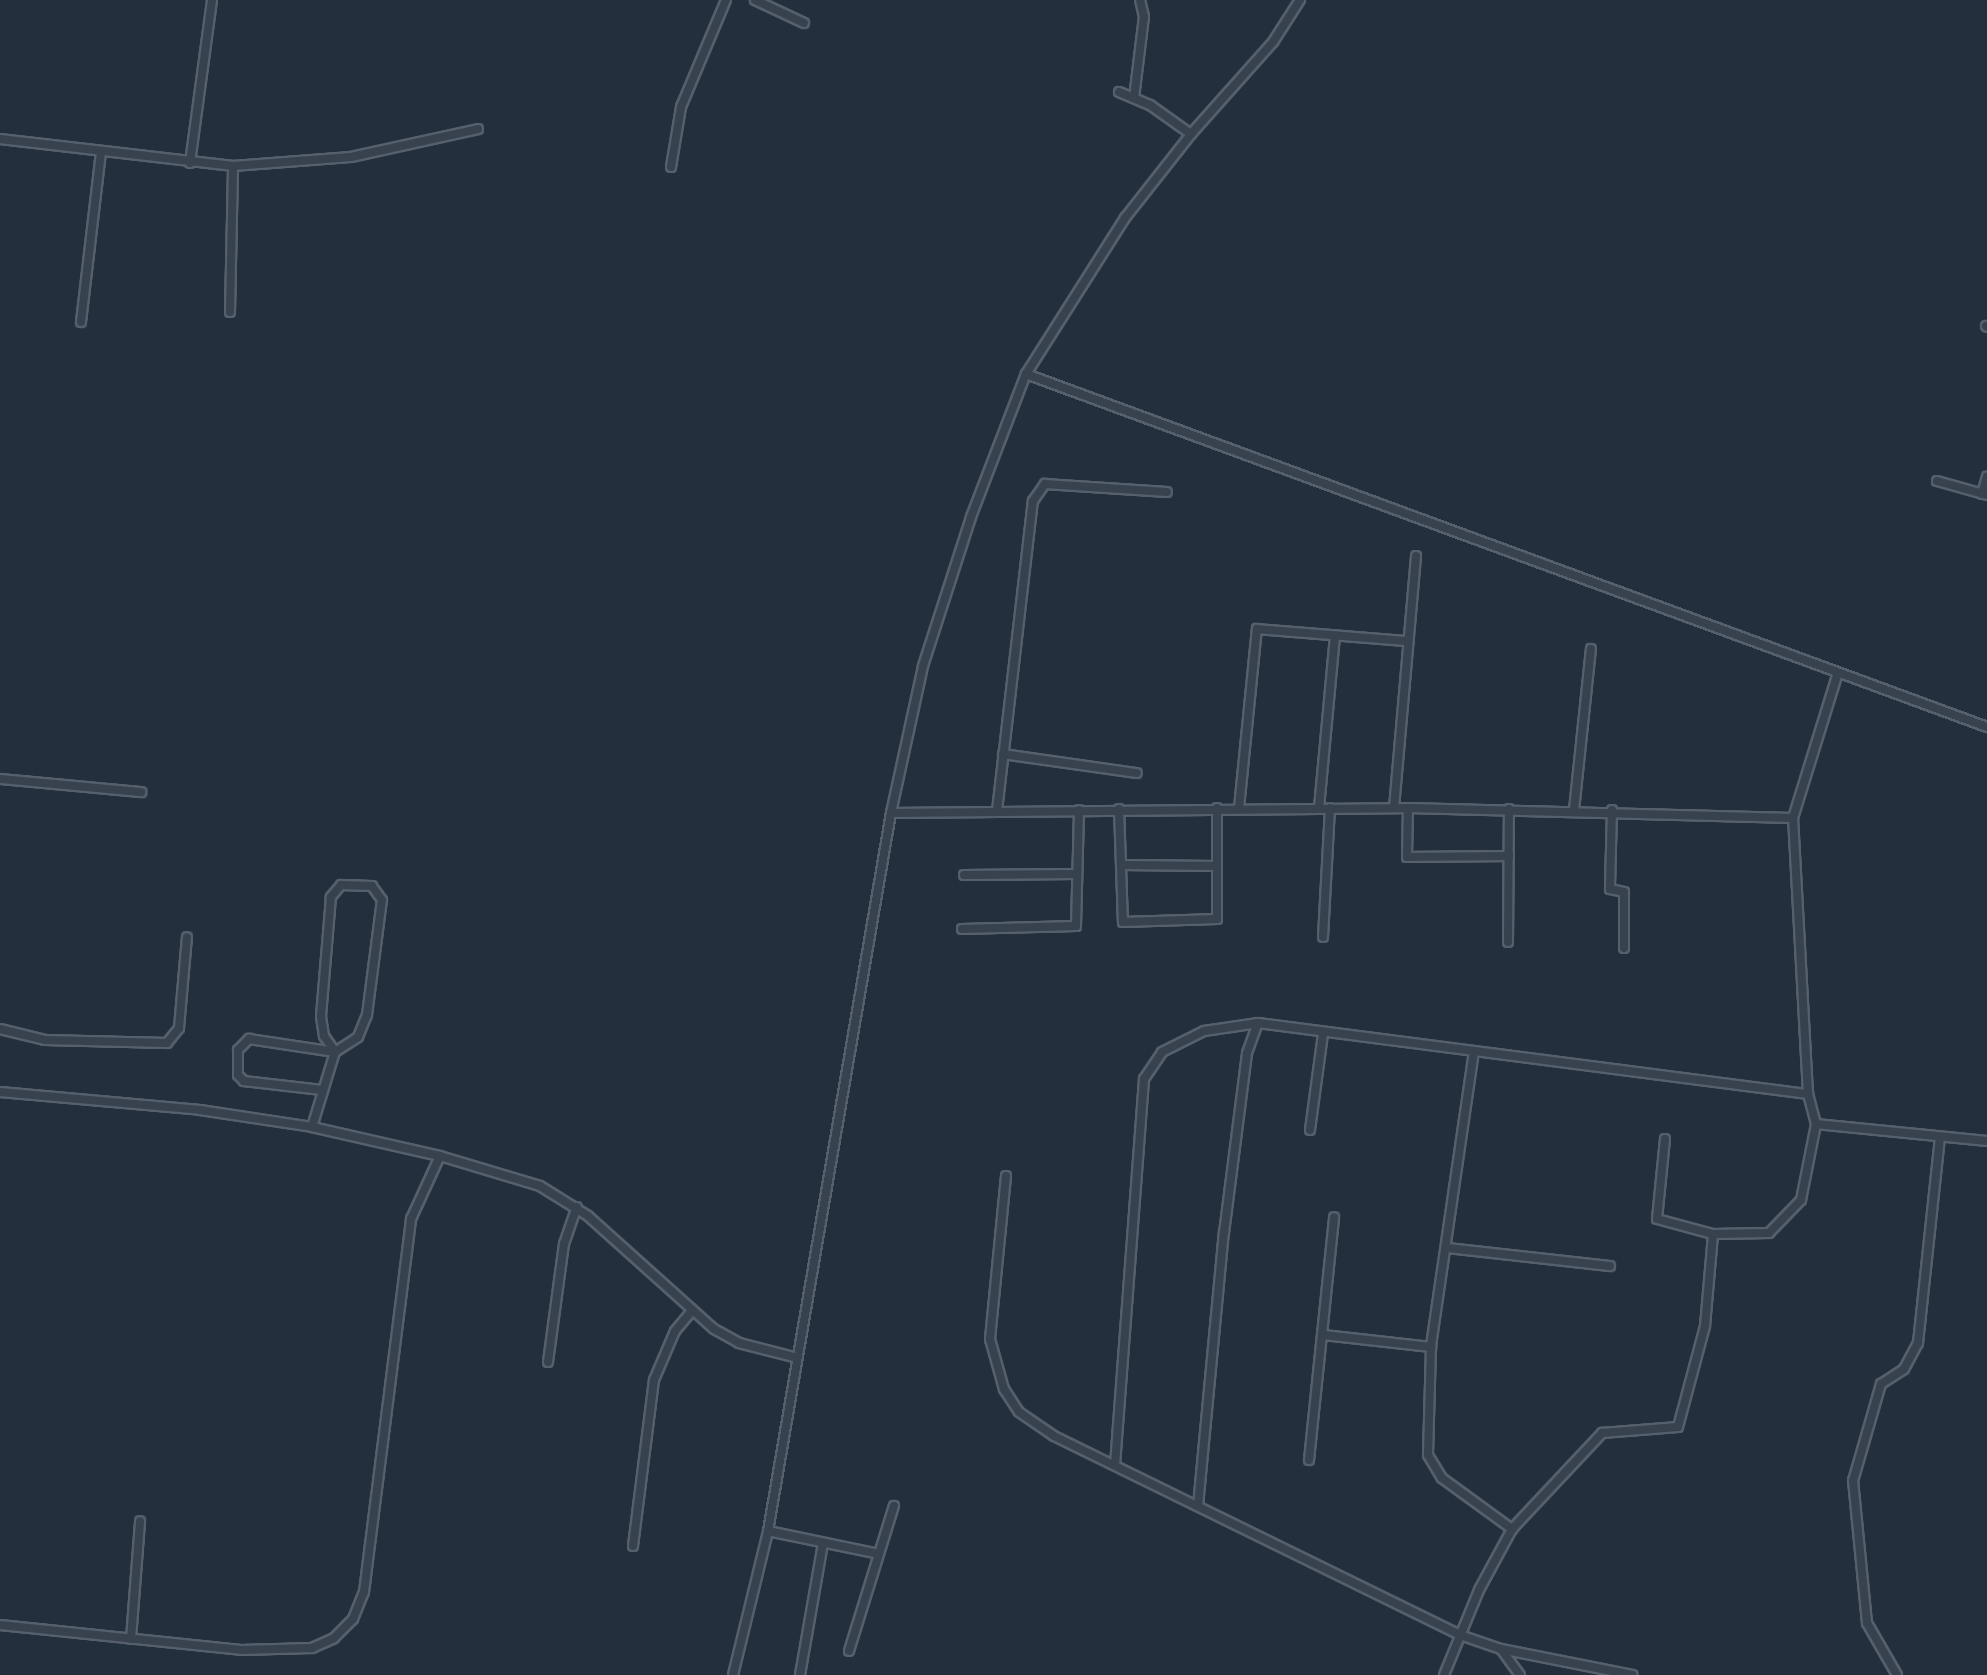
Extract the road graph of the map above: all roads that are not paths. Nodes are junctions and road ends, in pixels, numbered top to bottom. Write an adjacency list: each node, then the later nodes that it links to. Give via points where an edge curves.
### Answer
1 (212, 0): 13 (lane)
2 (726, 0): 15 (lane, via 681,107)
3 (755, 0): 6 (lane)
4 (1140, 0): 8 (lane, via 1144,17)
5 (1300, 0): 10 (lane, via 1237,86)
6 (804, 23)
7 (1119, 92): 8 (lane)
8 (1134, 98): 10 (lane)
9 (478, 129): 14 (lane, via 351,157)
10 (1191, 134): 18 (lane, via 1125,218)
11 (0, 139): 12 (lane)
12 (101, 152): 13 (lane); 17 (lane)
13 (190, 162): 14 (lane)
14 (233, 166): 16 (lane)
15 (671, 167)
16 (230, 312)
17 (81, 322)
18 (1026, 374): 27 (lane); 45 (lane, via 922,666)
19 (1987, 477): 22 (lane)
20 (1937, 481): 22 (lane)
21 (1167, 492): 29 (lane, via 1045,484 1033,501)
22 (1985, 494)
23 (1416, 556): 25 (lane)
24 (1335, 636): 25 (lane); 34 (lane, via 1257,629); 35 (lane)
25 (1406, 641): 37 (lane)
26 (1592, 649): 42 (lane)
27 (1838, 673): 28 (lane); 46 (lane)
28 (1987, 728)
29 (1004, 754): 30 (lane); 44 (lane)
30 (1138, 773)
31 (0, 779): 32 (lane)
32 (142, 792)
33 (1218, 808): 34 (lane); 41 (lane); 49 (lane)
34 (1239, 808): 35 (lane)
35 (1319, 808): 36 (lane)
36 (1330, 808): 37 (lane); 54 (lane)
37 (1394, 808): 38 (lane)
38 (1408, 808): 39 (lane); 47 (lane, via 1407,857)
39 (1510, 809): 42 (lane); 47 (lane)
40 (1079, 810): 41 (lane); 44 (lane); 50 (lane)
41 (1119, 810): 48 (lane)
42 (1574, 810): 43 (lane)
43 (1612, 810): 46 (lane); 56 (lane, via 1610,889 1624,892)
44 (997, 811): 45 (lane)
45 (891, 813): 81 (lane)
46 (1793, 818): 64 (lane)
47 (1509, 856): 55 (lane)
48 (1121, 864): 49 (lane); 49 (lane, via 1123,922 1217,919)
49 (1218, 866)
50 (1078, 874): 51 (lane); 52 (lane, via 1076,926)
51 (964, 875)
52 (962, 929)
53 (187, 937): 58 (lane, via 179,1028 167,1044 44,1040)
54 (1323, 937)
55 (1508, 942)
56 (1624, 948)
57 (1258, 1023): 59 (lane); 84 (lane, via 1204,1031 1162,1052 1144,1079); 86 (lane, via 1247,1053 1224,1233)
58 (0, 1029)
59 (1323, 1034): 61 (lane); 67 (lane)
60 (336, 1052): 60 (lane, via 358,1038 367,1016 382,900 372,886 341,885 331,897 321,1016); 62 (lane); 62 (lane, via 249,1040 240,1046 238,1075 244,1082)
61 (1474, 1052): 64 (lane); 76 (lane)
62 (322, 1090): 66 (lane)
63 (0, 1092): 66 (lane, via 200,1110)
64 (1808, 1094): 65 (lane)
65 (1816, 1124): 68 (lane); 75 (lane, via 1801,1200 1769,1233)
66 (312, 1128): 71 (lane)
67 (1310, 1130)
68 (1940, 1137): 70 (lane); 103 (lane, via 1918,1343 1904,1369 1881,1384 1853,1480 1867,1623)
69 (1665, 1140): 75 (lane, via 1657,1219)
70 (1987, 1141)
71 (440, 1156): 73 (lane, via 540,1186); 95 (lane, via 411,1219 364,1592 353,1619 312,1648 241,1650)
72 (1006, 1176): 84 (lane, via 990,1339 1004,1388 1020,1412 1054,1436)
73 (576, 1206): 78 (lane); 82 (lane, via 564,1244)
74 (1334, 1217): 79 (lane)
75 (1713, 1234): 88 (lane, via 1705,1326 1678,1427 1602,1433)
76 (1447, 1248): 77 (lane); 80 (lane)
77 (1610, 1266)
78 (692, 1310): 81 (lane, via 739,1343); 91 (lane, via 662,1354 654,1380)
79 (1323, 1335): 80 (lane); 83 (lane)
80 (1431, 1346): 88 (lane, via 1428,1454 1442,1478)
81 (794, 1357): 89 (lane)
82 (548, 1362)
83 (1309, 1460)
84 (1115, 1465): 86 (lane)
85 (894, 1506): 92 (lane)
86 (1198, 1506): 94 (lane)
87 (140, 1521): 95 (lane)
88 (1512, 1529): 94 (lane)
89 (768, 1530): 90 (lane); 98 (lane)
90 (823, 1543): 92 (lane); 99 (lane)
91 (634, 1546)
92 (879, 1554): 97 (lane)
93 (0, 1624): 95 (lane)
94 (1460, 1635): 96 (lane); 100 (lane)
95 (130, 1639)
96 (1501, 1649): 101 (lane); 102 (lane)
97 (849, 1651)
98 (733, 1675)
99 (800, 1675)
100 (1444, 1675)
101 (1520, 1675)
102 (1632, 1675)
103 (1897, 1675)

